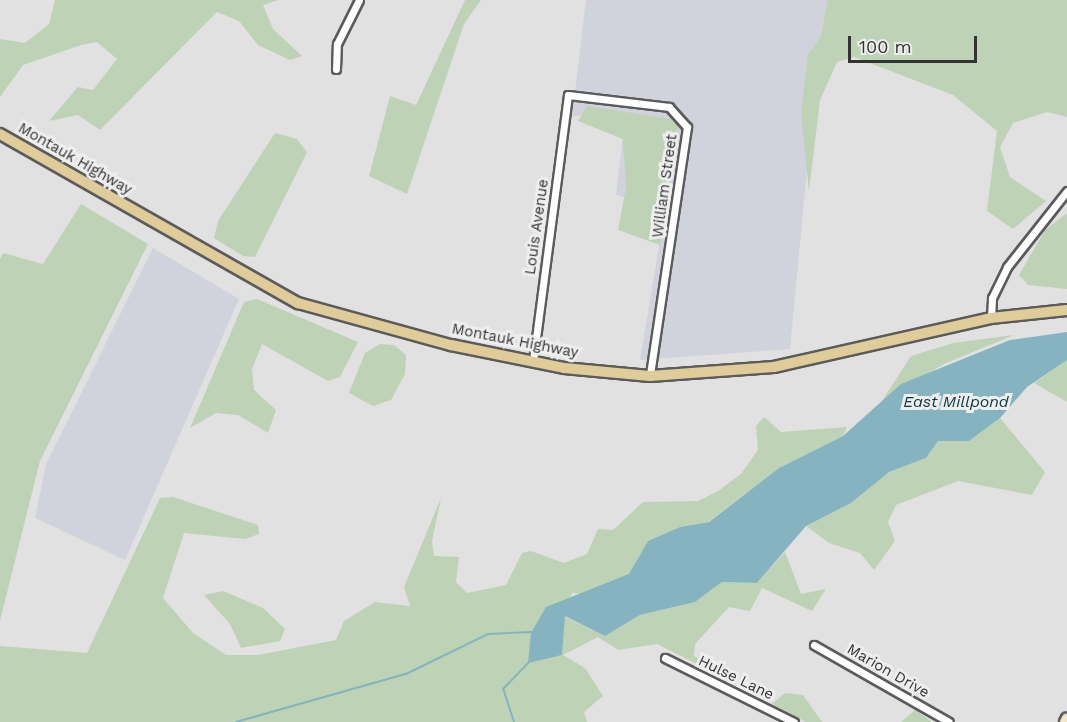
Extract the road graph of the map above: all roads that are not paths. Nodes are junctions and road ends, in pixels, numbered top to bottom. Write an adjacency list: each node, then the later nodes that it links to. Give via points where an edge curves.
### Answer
1 (359, 0): 2 (street, via 337,44)
2 (336, 69)
3 (568, 95): 8 (street, Louis Avenue); 9 (street, William Street, via 669,107 687,127)
4 (0, 134): 8 (main road, Montauk Highway, via 298,303)
5 (1067, 190): 7 (street, via 1007,267 992,298)
6 (1067, 310): 7 (main road, Montauk Highway)
7 (991, 318): 9 (main road, Montauk Highway, via 779,366)
8 (533, 361): 9 (main road, Montauk Highway)
9 (650, 376)
10 (814, 645): 13 (street, Marion Drive)
11 (665, 658): 12 (street, Hulse Lane)
12 (794, 722)
13 (949, 722)

